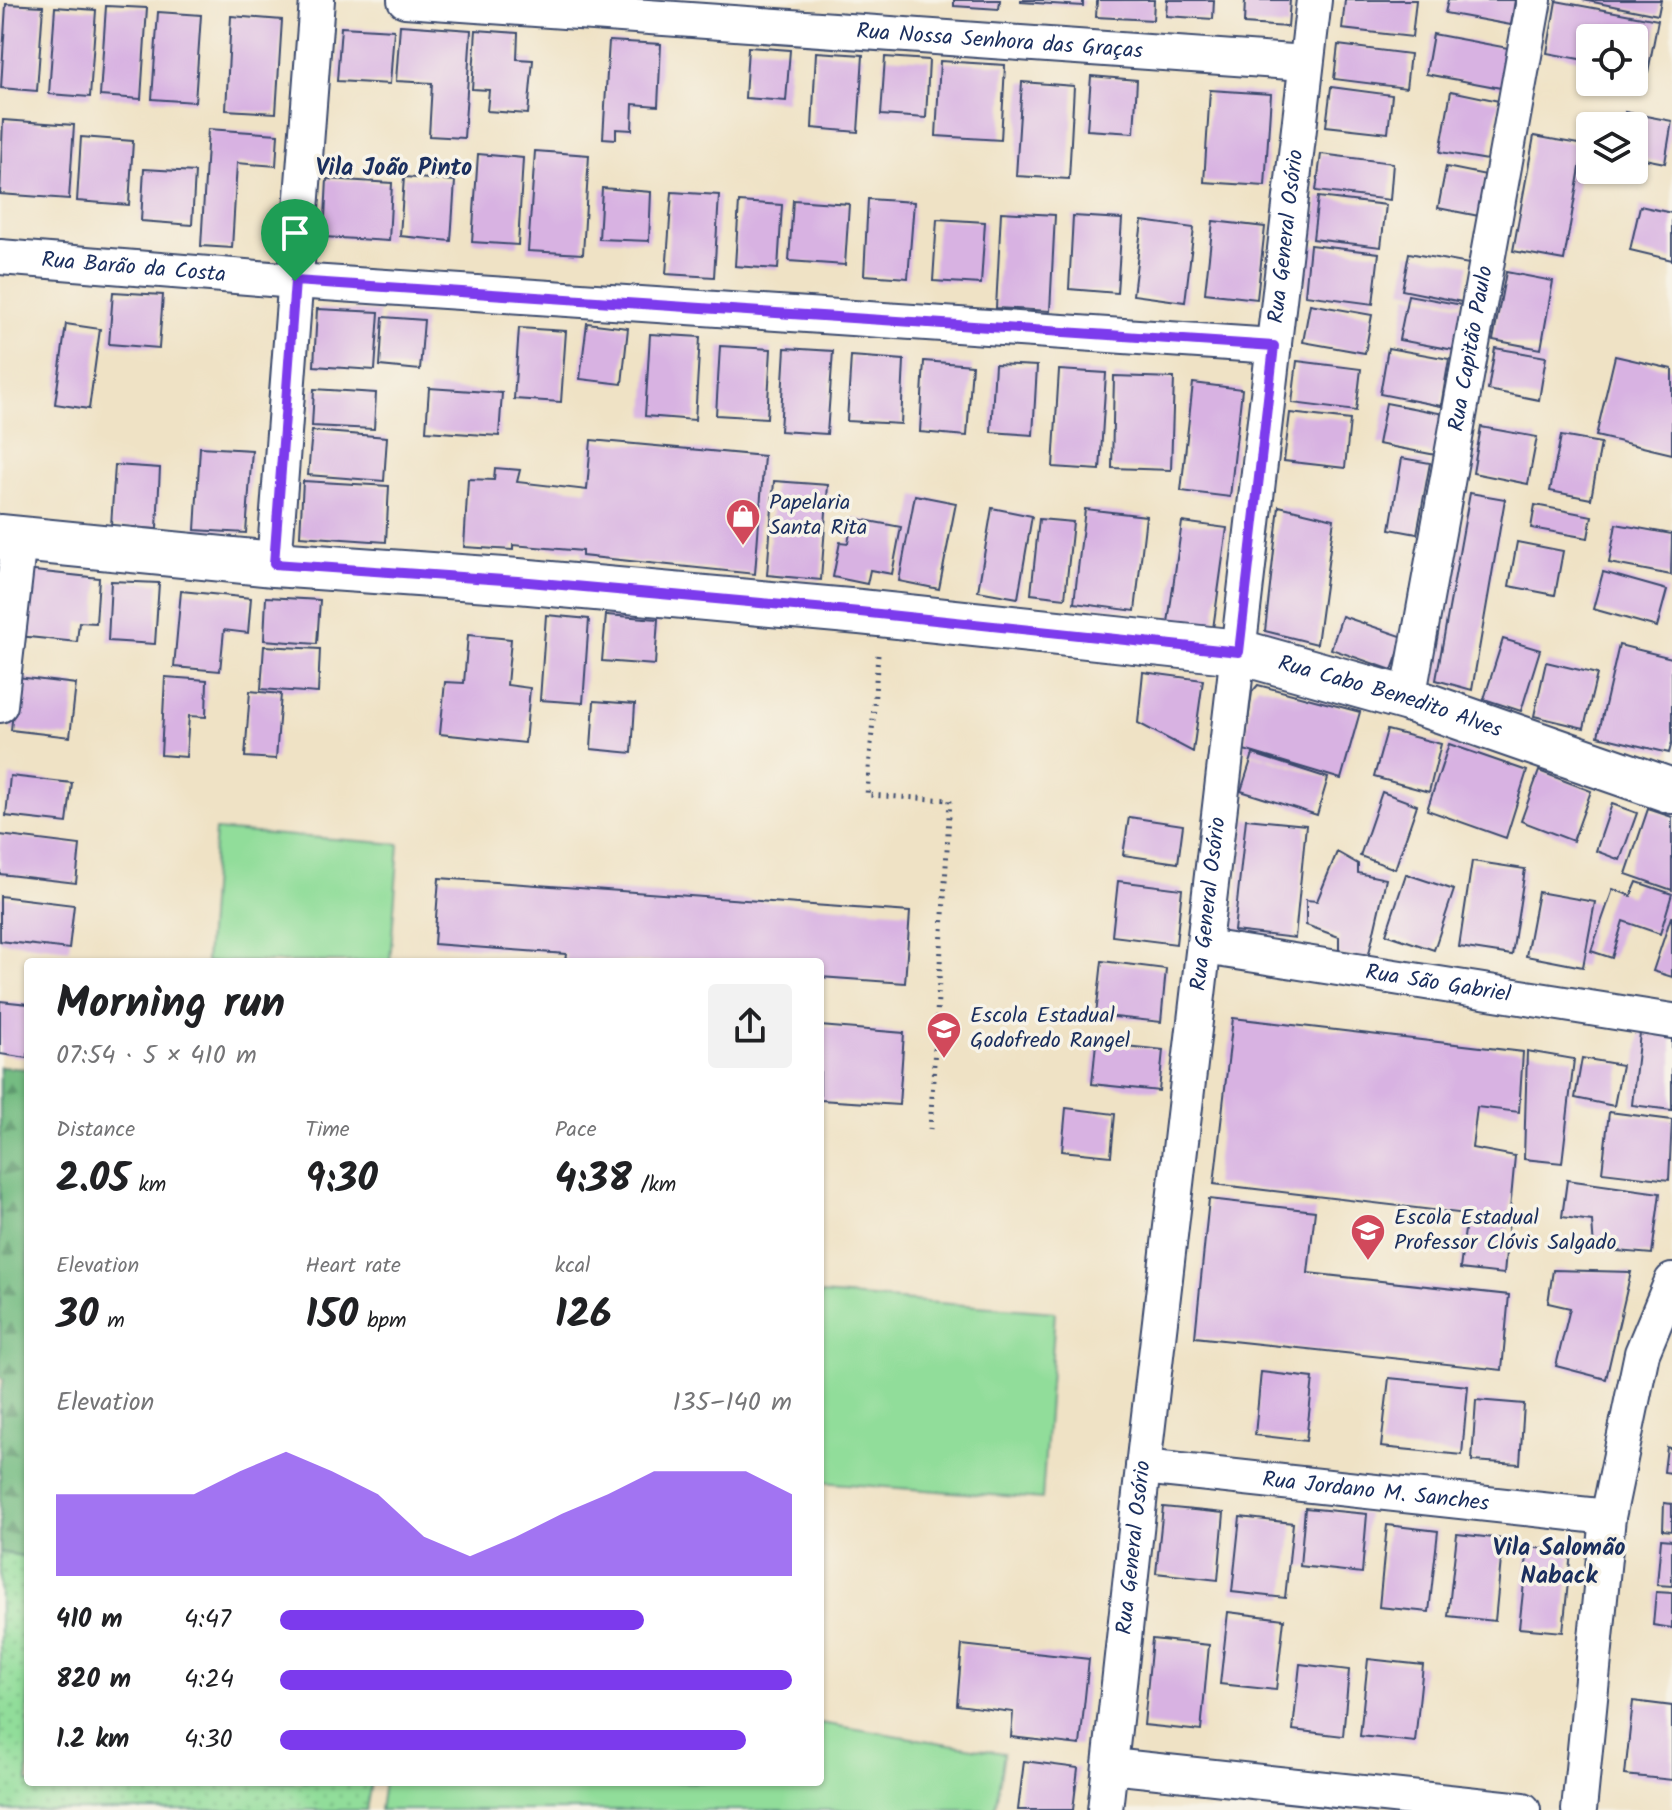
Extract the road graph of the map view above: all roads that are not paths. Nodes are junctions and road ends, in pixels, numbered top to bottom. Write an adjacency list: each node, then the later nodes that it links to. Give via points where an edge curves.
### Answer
1 (317, 0): 7 (street)
2 (405, 0): 5 (street, Rua Nossa Senhora das Graças)
3 (1314, 0): 5 (street, Rua General Osório)
4 (1534, 0): 12 (street, Rua Capitão Paulo)
5 (1306, 63): 8 (street, Rua General Osório)
6 (0, 257): 7 (street, Rua Barão da Costa)
7 (295, 281): 8 (street, Rua Barão da Costa); 10 (street)
8 (1274, 346): 11 (street, Rua General Osório)
9 (10, 538): 10 (main road, Rua Cabo Benedito Alves); 13 (street)
10 (274, 564): 11 (main road, Rua Cabo Benedito Alves, via 884,614)
11 (1239, 652): 12 (main road, Rua Cabo Benedito Alves); 15 (street, Rua General Osório)
12 (1408, 699): 14 (main road, Rua Cabo Benedito Alves)
13 (0, 705)
14 (1672, 791)
15 (1205, 947): 16 (street, Rua São Gabriel); 18 (street, Rua General Osório)
16 (1672, 1021)
17 (1672, 1281): 19 (street, via 1642,1353)
18 (1143, 1467): 19 (street, Rua Jordano M. Sanches); 20 (street, Rua General Osório)
19 (1608, 1517): 23 (street)
20 (1111, 1766): 21 (street, Rua General Osório); 22 (street)
21 (1105, 1810)
22 (1523, 1810)
23 (1579, 1810)

